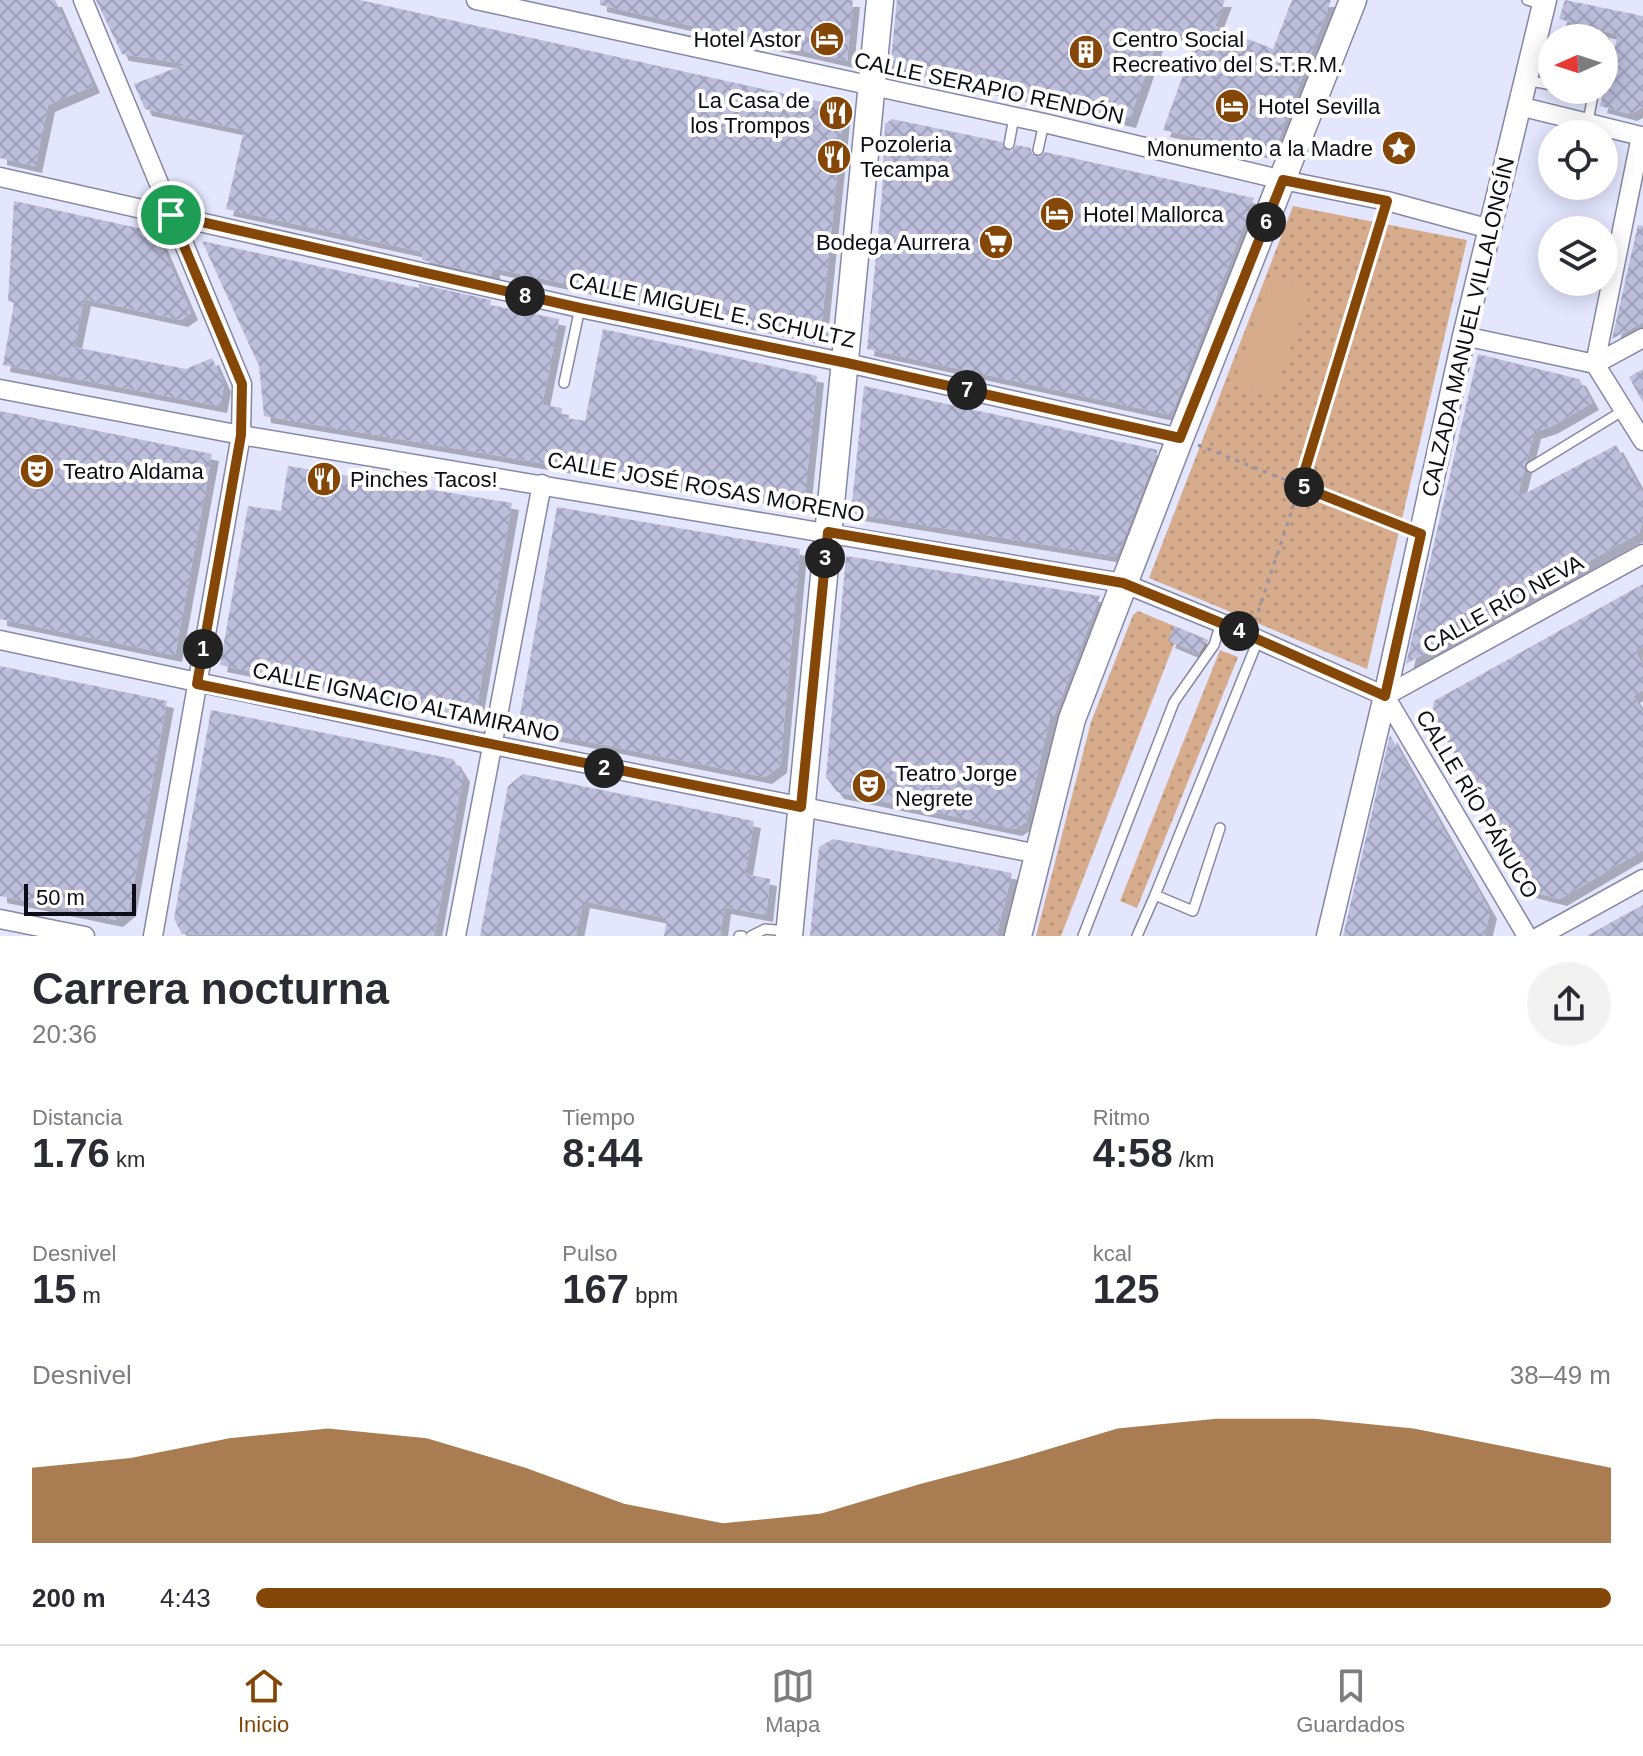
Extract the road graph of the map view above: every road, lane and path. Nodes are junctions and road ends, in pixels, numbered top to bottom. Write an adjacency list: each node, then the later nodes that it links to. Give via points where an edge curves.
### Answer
1 (83, 0): 20 (street)
2 (476, 0): 8 (street, CALLE SERAPIO RENDÓN)
3 (880, 0): 8 (main road)
4 (1353, 0): 18 (main road)
5 (1539, 2): 6 (street, CALZADA MANUEL VILLALONGÍN)
6 (1526, 80): 7 (lane); 9 (street, CALZADA MANUEL VILLALONGÍN)
7 (1538, 82)
8 (873, 87): 10 (street, CALLE SERAPIO RENDÓN); 25 (main road)
9 (1519, 106): 11 (street); 21 (street, CALZADA MANUEL VILLALONGÍN)
10 (1014, 117): 12 (street, CALLE SERAPIO RENDÓN); 15 (lane)
11 (1583, 120)
12 (1044, 123): 16 (lane); 18 (street, CALLE SERAPIO RENDÓN)
13 (1618, 129): 14 (street)
14 (1642, 135): 26 (street)
15 (1009, 144)
16 (1038, 150)
17 (0, 177): 20 (street, CALLE MIGUEL E. SCHULTZ)
18 (1283, 180): 19 (street, CALLE SERAPIO RENDÓN); 31 (main road)
19 (1387, 201): 21 (street, CALLE SERAPIO RENDÓN); 35 (path)
20 (171, 215): 22 (street, CALLE MIGUEL E. SCHULTZ); 30 (street, via 242,384)
21 (1490, 229): 23 (street, CALZADA MANUEL VILLALONGÍN)
22 (580, 308): 25 (street, CALLE MIGUEL E. SCHULTZ); 27 (lane)
23 (1464, 336): 26 (street); 37 (street, CALZADA MANUEL VILLALONGÍN)
24 (1643, 338): 26 (street)
25 (847, 363): 31 (street, CALLE MIGUEL E. SCHULTZ); 36 (main road)
26 (1595, 364): 29 (street)
27 (564, 383)
28 (0, 389): 30 (street, CALLE JOSÉ ROSAS MORENO)
29 (1624, 410): 32 (street); 33 (lane)
30 (241, 435): 34 (street, CALLE JOSÉ ROSAS MORENO); 43 (street)
31 (1180, 438): 35 (path); 39 (main road)
32 (1643, 441)
33 (1531, 467)
34 (542, 484): 36 (street, CALLE JOSÉ ROSAS MORENO); 45 (street)
35 (1300, 486): 37 (path); 41 (path)
36 (828, 532): 39 (street, CALLE JOSÉ ROSAS MORENO); 46 (main road)
37 (1421, 534): 44 (street, CALZADA MANUEL VILLALONGÍN)
38 (1643, 554): 44 (street, CALLE RÍO NEVA)
39 (1123, 583): 40 (street, CALLE JOSÉ ROSAS MORENO); 48 (main road, via 1072,719)
40 (1221, 623): 41 (street, CALLE JOSÉ ROSAS MORENO); 58 (lane, via 1214,645 1174,702)
41 (1254, 638): 44 (street, CALLE JOSÉ ROSAS MORENO); 50 (lane)
42 (0, 640): 43 (street, CALLE IGNACIO ALTAMIRANO)
43 (197, 684): 45 (street, CALLE IGNACIO ALTAMIRANO); 54 (street)
44 (1385, 696): 60 (street, CALZADA MANUEL VILLALONGÍN); 61 (street, CALLE RÍO PÁNUCO)
45 (493, 745): 46 (street, CALLE IGNACIO ALTAMIRANO); 55 (street)
46 (801, 807): 48 (street, CALLE IGNACIO ALTAMIRANO); 52 (main road)
47 (1220, 828): 50 (lane, via 1193,911)
48 (1038, 854): 57 (main road)
49 (1643, 879): 62 (street)
50 (1155, 895): 59 (lane)
51 (0, 919): 53 (street)
52 (789, 934): 56 (lane, via 765,929)
53 (85, 936)
54 (153, 936)
55 (456, 936)
56 (751, 936)
57 (1018, 936)
58 (1083, 936)
59 (1137, 936)
60 (1328, 936)
61 (1527, 936)
62 (1540, 936)

